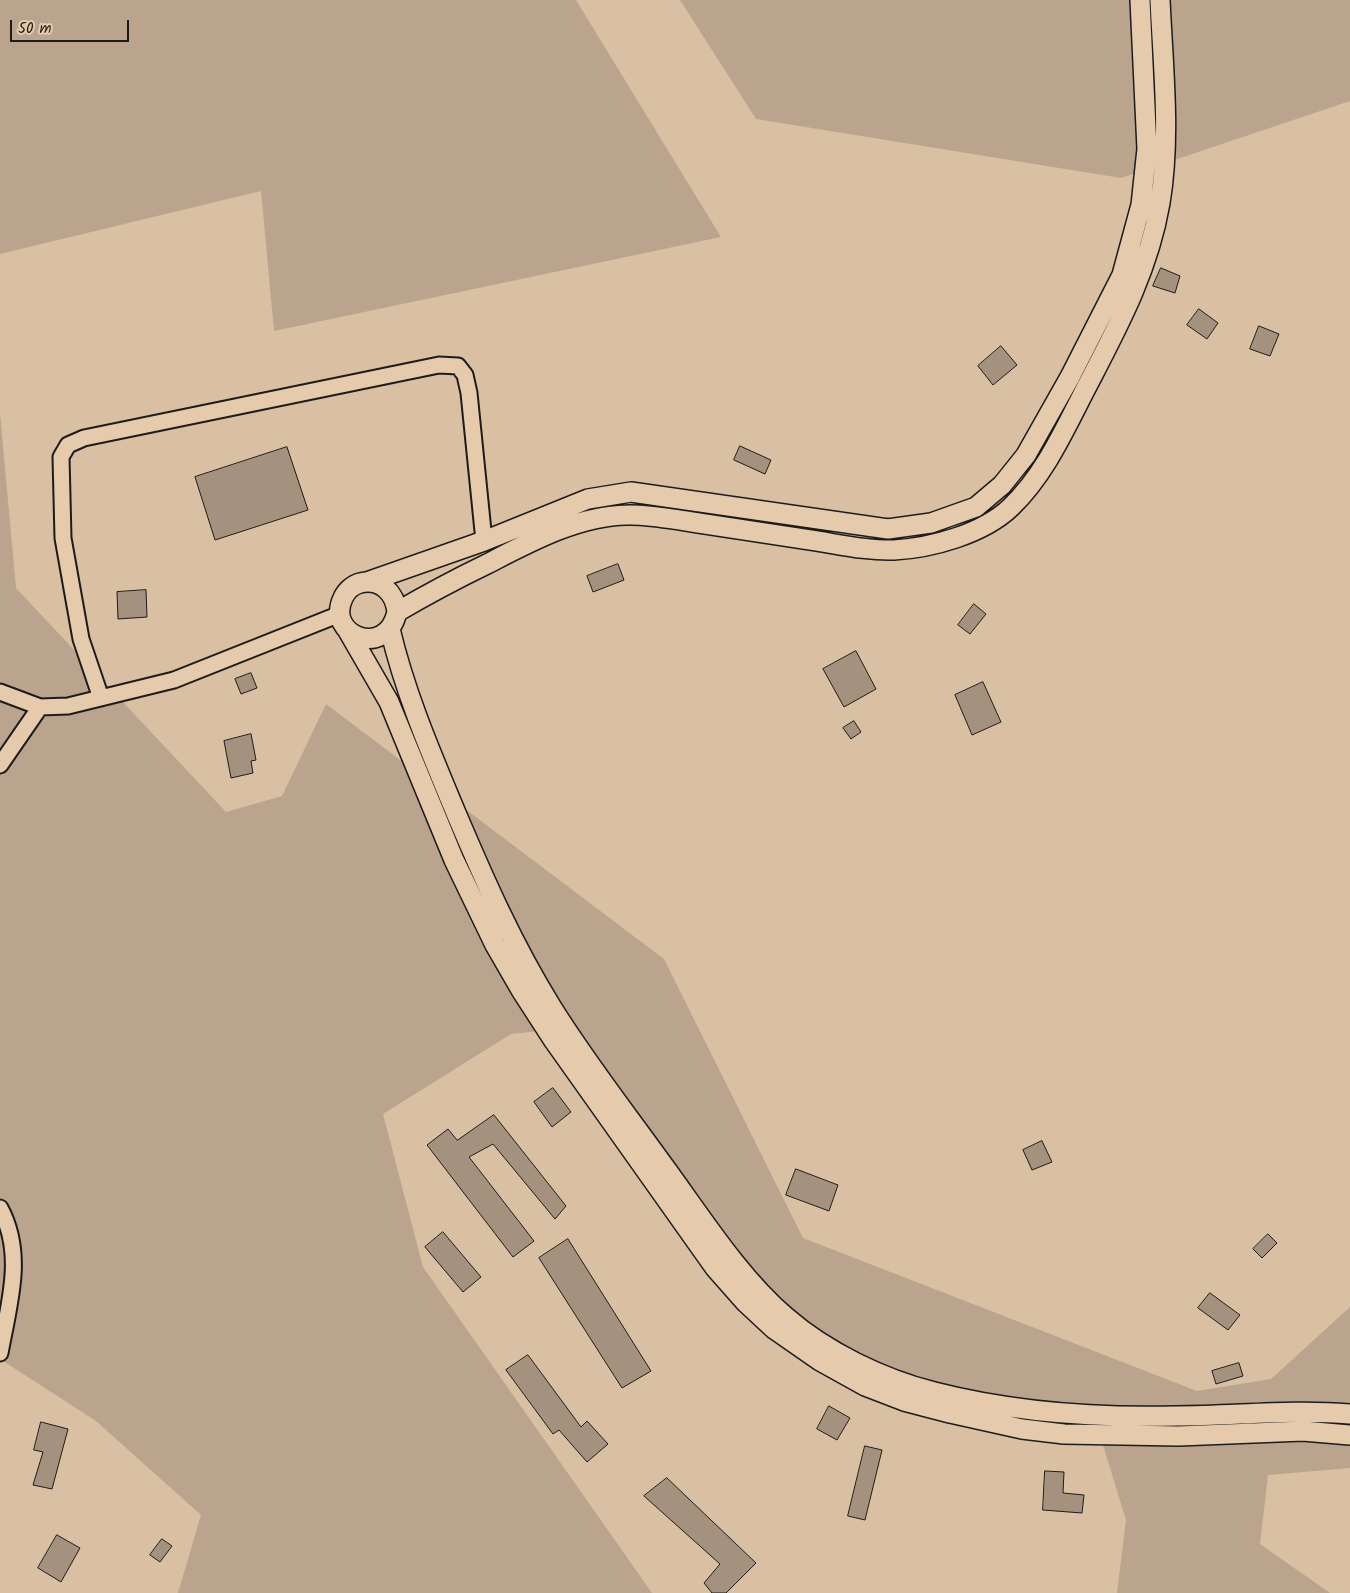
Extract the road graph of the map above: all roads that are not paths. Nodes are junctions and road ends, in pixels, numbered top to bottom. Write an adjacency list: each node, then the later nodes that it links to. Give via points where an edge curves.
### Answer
1 (1140, 0): 3 (street, via 1147,149 1141,206 1122,275 1026,455 1002,485 976,507 931,523 888,529 632,492 588,498)
2 (1160, 0): 5 (street, via 1164,165 1150,248 1136,287 1048,462 1010,508 985,526 954,538 893,550 627,514 581,522 526,543 435,590)
3 (484, 541): 4 (street); 8 (street, via 469,393 465,374 458,366 439,365 84,438 68,445 61,457 63,538 81,639)
4 (367, 582): 5 (street, via 385,587 392,594 396,603); 6 (street, via 358,584 344,596 340,605)
5 (393, 621): 6 (street, via 382,635 374,639 355,636); 13 (street, via 396,654 416,717 488,888 551,1007 717,1239 762,1295 788,1319 834,1351 882,1374 971,1400 1112,1417)
6 (344, 622): 8 (street, via 174,680); 14 (street, via 388,702 454,860 495,946 521,990 715,1268 774,1329 820,1361 865,1386 904,1401 1022,1429 1117,1436 1303,1431)
7 (0, 692): 9 (street)
8 (101, 698): 9 (street, via 68,706)
9 (40, 707): 10 (street)
10 (0, 765)
11 (0, 1208): 12 (street, via 12,1244 14,1272)
12 (0, 1353)
13 (1350, 1414)
14 (1350, 1435)

